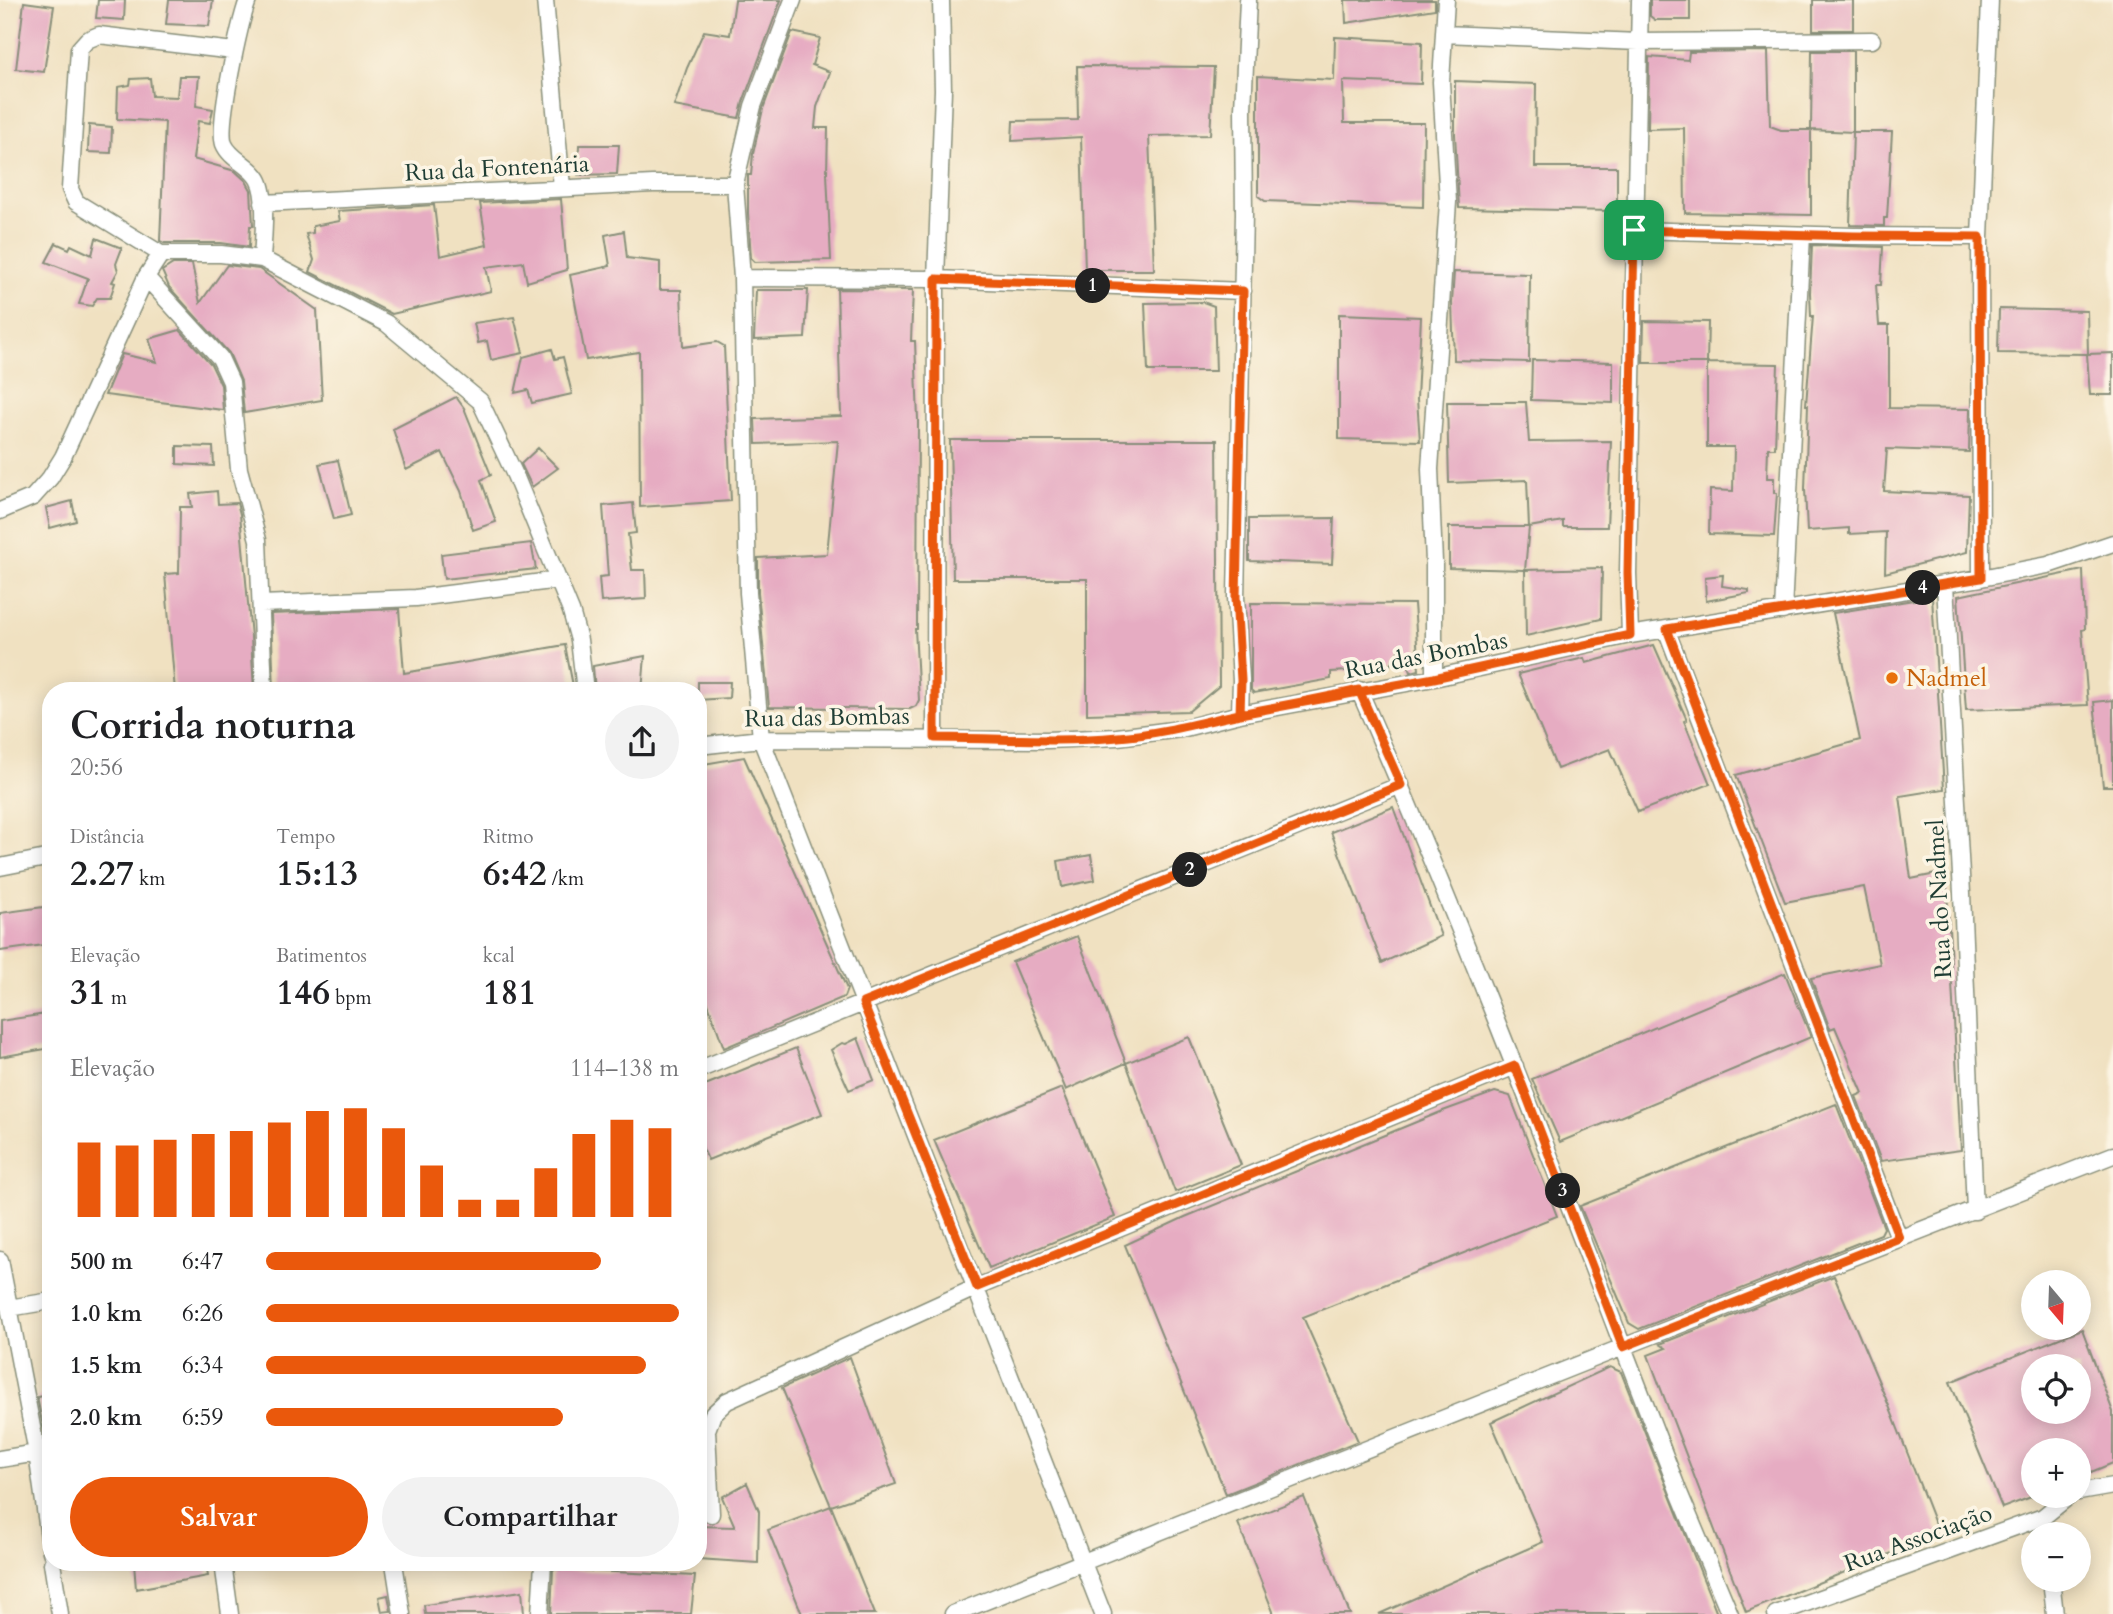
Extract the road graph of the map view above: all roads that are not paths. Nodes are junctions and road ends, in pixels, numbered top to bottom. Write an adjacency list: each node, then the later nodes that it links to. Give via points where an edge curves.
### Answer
1 (248, 0): 12 (street)
2 (545, 0): 14 (street)
3 (793, 0): 13 (street, via 752,106)
4 (941, 0): 23 (street, via 943,90)
5 (1248, 0): 24 (street)
6 (1446, 0): 9 (street)
7 (1640, 0): 11 (street)
8 (1990, 0): 18 (street)
9 (1444, 34): 11 (street); 34 (street, via 1441,82 1448,202 1430,469)
10 (1872, 40): 11 (street)
11 (1639, 42): 16 (street)
12 (234, 51): 15 (street, via 224,144 258,178); 19 (street, via 99,35 79,49 72,196)
13 (735, 184): 14 (street, Rua da Fontenária); 22 (street)
14 (562, 187): 15 (street, Rua da Fontenária)
15 (262, 202): 20 (street)
16 (1634, 230): 17 (street); 33 (street)
17 (1802, 235): 18 (street); 31 (street)
18 (1980, 237): 27 (street)
19 (161, 254): 20 (street); 21 (street)
20 (262, 259): 28 (street, via 386,323 480,401)
21 (146, 277): 25 (street, via 50,478 33,497); 30 (street, via 220,358 231,382 239,469 258,540)
22 (742, 278): 23 (street); 40 (street, via 748,593)
23 (936, 279): 24 (street); 39 (street)
24 (1243, 291): 38 (street, via 1236,597)
25 (0, 511)
26 (2113, 543): 27 (street, Rua das Bombas, via 2048,565)
27 (1981, 578): 29 (street, Rua das Bombas)
28 (559, 580): 30 (street, via 416,598); 36 (street, via 572,611)
29 (1945, 584): 31 (street, Rua das Bombas); 49 (street, Rua do Nadmel)
30 (261, 604): 35 (street)
31 (1783, 611): 32 (street, Rua das Bombas)
32 (1667, 629): 33 (street, Rua das Bombas); 50 (street)
33 (1630, 635): 34 (street, Rua das Bombas)
34 (1434, 678): 37 (street, Rua das Bombas)
35 (264, 682)
36 (584, 682)
37 (1359, 690): 38 (street, Rua das Bombas); 42 (street)
38 (1240, 714): 39 (street, Rua das Bombas, via 1181,729 1117,737)
39 (935, 738): 40 (street, Rua das Bombas)
40 (761, 739): 41 (street, Rua das Bombas); 45 (street)
41 (707, 745)
42 (1401, 785): 45 (street); 47 (street)
43 (42, 859): 44 (street)
44 (0, 867)
45 (863, 1003): 46 (street); 52 (street)
46 (707, 1066)
47 (1515, 1066): 52 (street); 55 (street)
48 (2113, 1156): 49 (street)
49 (1975, 1211): 50 (street)
50 (1899, 1238): 55 (street)
51 (0, 1260): 54 (street)
52 (977, 1287): 62 (street, via 727,1401 713,1414 707,1430); 65 (street)
53 (42, 1302): 54 (street)
54 (9, 1308): 56 (street)
55 (1623, 1347): 65 (street); 77 (street)
56 (37, 1453): 57 (street); 59 (street)
57 (0, 1459)
58 (2113, 1486): 60 (street)
59 (42, 1488)
60 (2091, 1490)
61 (2054, 1508): 63 (street, Rua Associação)
62 (711, 1514)
63 (2043, 1517): 64 (street); 78 (street, Rua Associação)
64 (2044, 1522)
65 (1082, 1563): 75 (street); 76 (street)
66 (53, 1571): 71 (street)
67 (224, 1571): 72 (street)
68 (395, 1571): 73 (street)
69 (542, 1571): 74 (street)
70 (2052, 1592): 79 (street)
71 (60, 1614)
72 (230, 1614)
73 (402, 1614)
74 (540, 1614)
75 (953, 1614)
76 (1103, 1614)
77 (1730, 1614)
78 (1776, 1614)
79 (2055, 1614)

